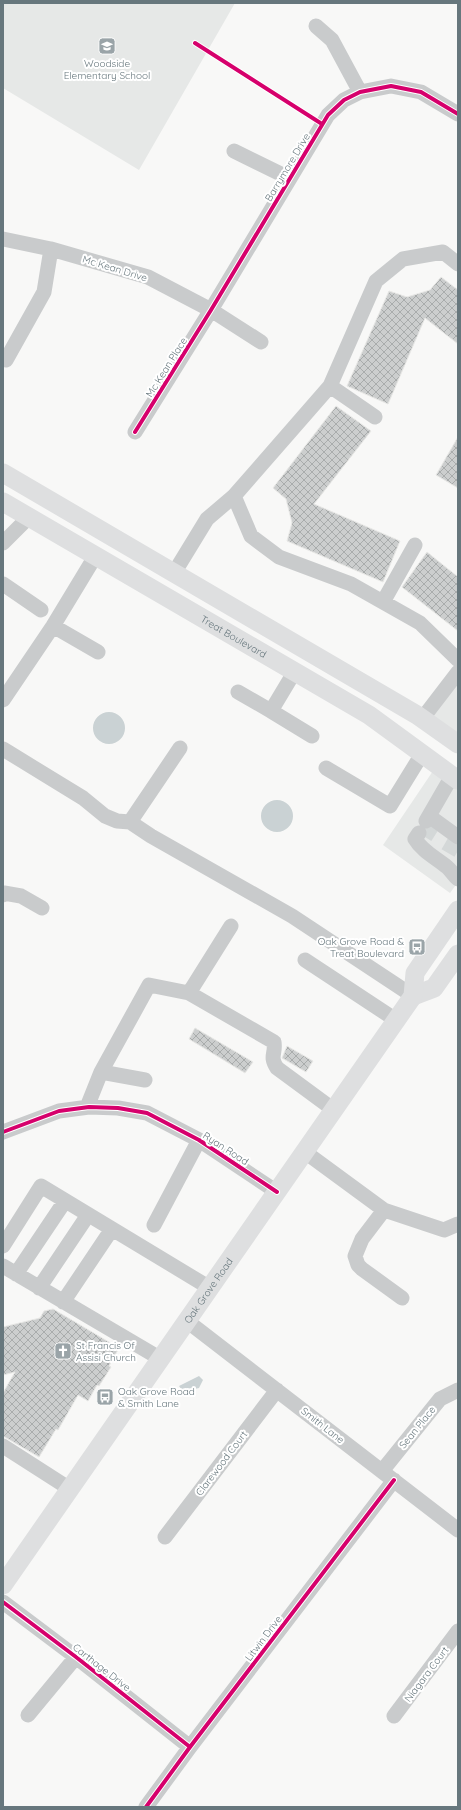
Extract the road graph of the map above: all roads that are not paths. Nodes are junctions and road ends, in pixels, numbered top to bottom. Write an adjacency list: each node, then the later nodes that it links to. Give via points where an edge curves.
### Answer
1 (316, 26): 2 (street, via 332,40)
2 (360, 92): 3 (street, Barrymore Drive, via 391,86 421,92); 5 (street, Barrymore Drive, via 344,100 328,115)
3 (458, 114)
4 (234, 151): 5 (street)
5 (289, 178): 9 (street, Barrymore Drive)
6 (3, 239): 7 (street, Mc Kean Drive)
7 (51, 249): 9 (street, Mc Kean Drive, via 148,277); 11 (street, via 44,292)
8 (458, 264): 12 (street, via 443,252 403,259 376,281)
9 (211, 310): 10 (street, Mc Kean Drive); 14 (street, Mc Kean Place)
10 (261, 342)
11 (6, 360)
12 (330, 386): 13 (street); 16 (street)
13 (375, 417)
14 (135, 432)
15 (3, 473): 22 (main road)
16 (234, 496): 22 (street, via 207,519); 24 (street, via 251,536 279,557 351,584)
17 (3, 502): 18 (main road, Treat Boulevard)
18 (30, 516): 19 (street); 21 (main road, Treat Boulevard)
19 (3, 543)
20 (415, 545): 24 (street)
21 (96, 555): 26 (street); 29 (main road, Treat Boulevard)
22 (174, 573): 34 (main road)
23 (3, 584): 25 (street)
24 (383, 602): 28 (street, via 420,622)
25 (41, 610)
26 (54, 626): 27 (street); 32 (street)
27 (98, 652)
28 (458, 660)
29 (295, 671): 33 (street); 39 (main road, Treat Boulevard, via 369,715)
30 (457, 676): 34 (street)
31 (238, 692): 33 (street)
32 (3, 700)
33 (271, 711): 35 (street)
34 (422, 719): 36 (main road)
35 (312, 736)
36 (458, 744)
37 (180, 748): 42 (street)
38 (3, 749): 42 (street, via 83,798 106,816 117,821)
39 (422, 754): 40 (street, via 390,806); 41 (main road, Treat Boulevard)
40 (326, 768)
41 (455, 778): 43 (street)
42 (130, 822): 52 (street, via 292,916)
43 (426, 829): 44 (street); 44 (street)
44 (453, 855)
45 (3, 895): 46 (street, via 4,893 21,896)
46 (42, 908)
47 (458, 910): 52 (main road, via 415,973)
48 (230, 926): 51 (street)
49 (458, 954): 52 (main road, via 434,988)
50 (305, 960): 53 (street)
51 (189, 994): 54 (street, via 150,985); 57 (street, via 274,1042 272,1061 277,1068)
52 (413, 996): 53 (main road, Oak Grove Road)
53 (396, 1020): 57 (main road, Oak Grove Road)
54 (101, 1072): 55 (street); 56 (street)
55 (144, 1080)
56 (87, 1107): 58 (street, Ryan Road, via 59,1111); 59 (street, Ryan Road, via 118,1108 147,1113)
57 (334, 1110): 60 (main road, Oak Grove Road)
58 (3, 1132)
59 (199, 1140): 61 (street, Ryan Road); 66 (street)
60 (305, 1152): 61 (main road, Oak Grove Road); 63 (street)
61 (277, 1192): 72 (main road, Oak Grove Road)
62 (65, 1201): 64 (street); 68 (street, via 41,1186); 70 (street)
63 (384, 1210): 65 (street, via 444,1230); 73 (street, via 362,1239 354,1256 362,1269)
64 (88, 1215): 67 (street); 71 (street)
65 (458, 1224)
66 (154, 1225)
67 (112, 1229): 72 (street); 74 (street)
68 (3, 1246)
69 (3, 1266): 70 (street)
70 (16, 1274): 71 (street)
71 (39, 1288): 74 (street)
72 (210, 1288): 75 (main road, Oak Grove Road)
73 (402, 1298)
74 (63, 1302): 76 (street)
75 (187, 1320): 76 (main road, Oak Grove Road); 77 (street, Smith Lane)
76 (161, 1359): 82 (main road, Oak Grove Road)
77 (277, 1390): 80 (street, Smith Lane); 84 (street, Clarewood Court)
78 (458, 1390): 80 (street, Sean Place, via 440,1399)
79 (3, 1446): 82 (street)
80 (382, 1471): 81 (street, Smith Lane)
81 (394, 1480): 83 (street, Smith Lane); 91 (street, Litwin Drive)
82 (70, 1489): 85 (main road, Oak Grove Road)
83 (458, 1530)
84 (165, 1537)
85 (3, 1585)
86 (3, 1602): 88 (street, Carthage Drive)
87 (458, 1631): 90 (street, Niagara Court)
88 (76, 1657): 89 (street); 91 (street, Carthage Drive)
89 (28, 1716)
90 (394, 1716)
91 (190, 1747): 92 (street, Litwin Drive)
92 (146, 1807)

